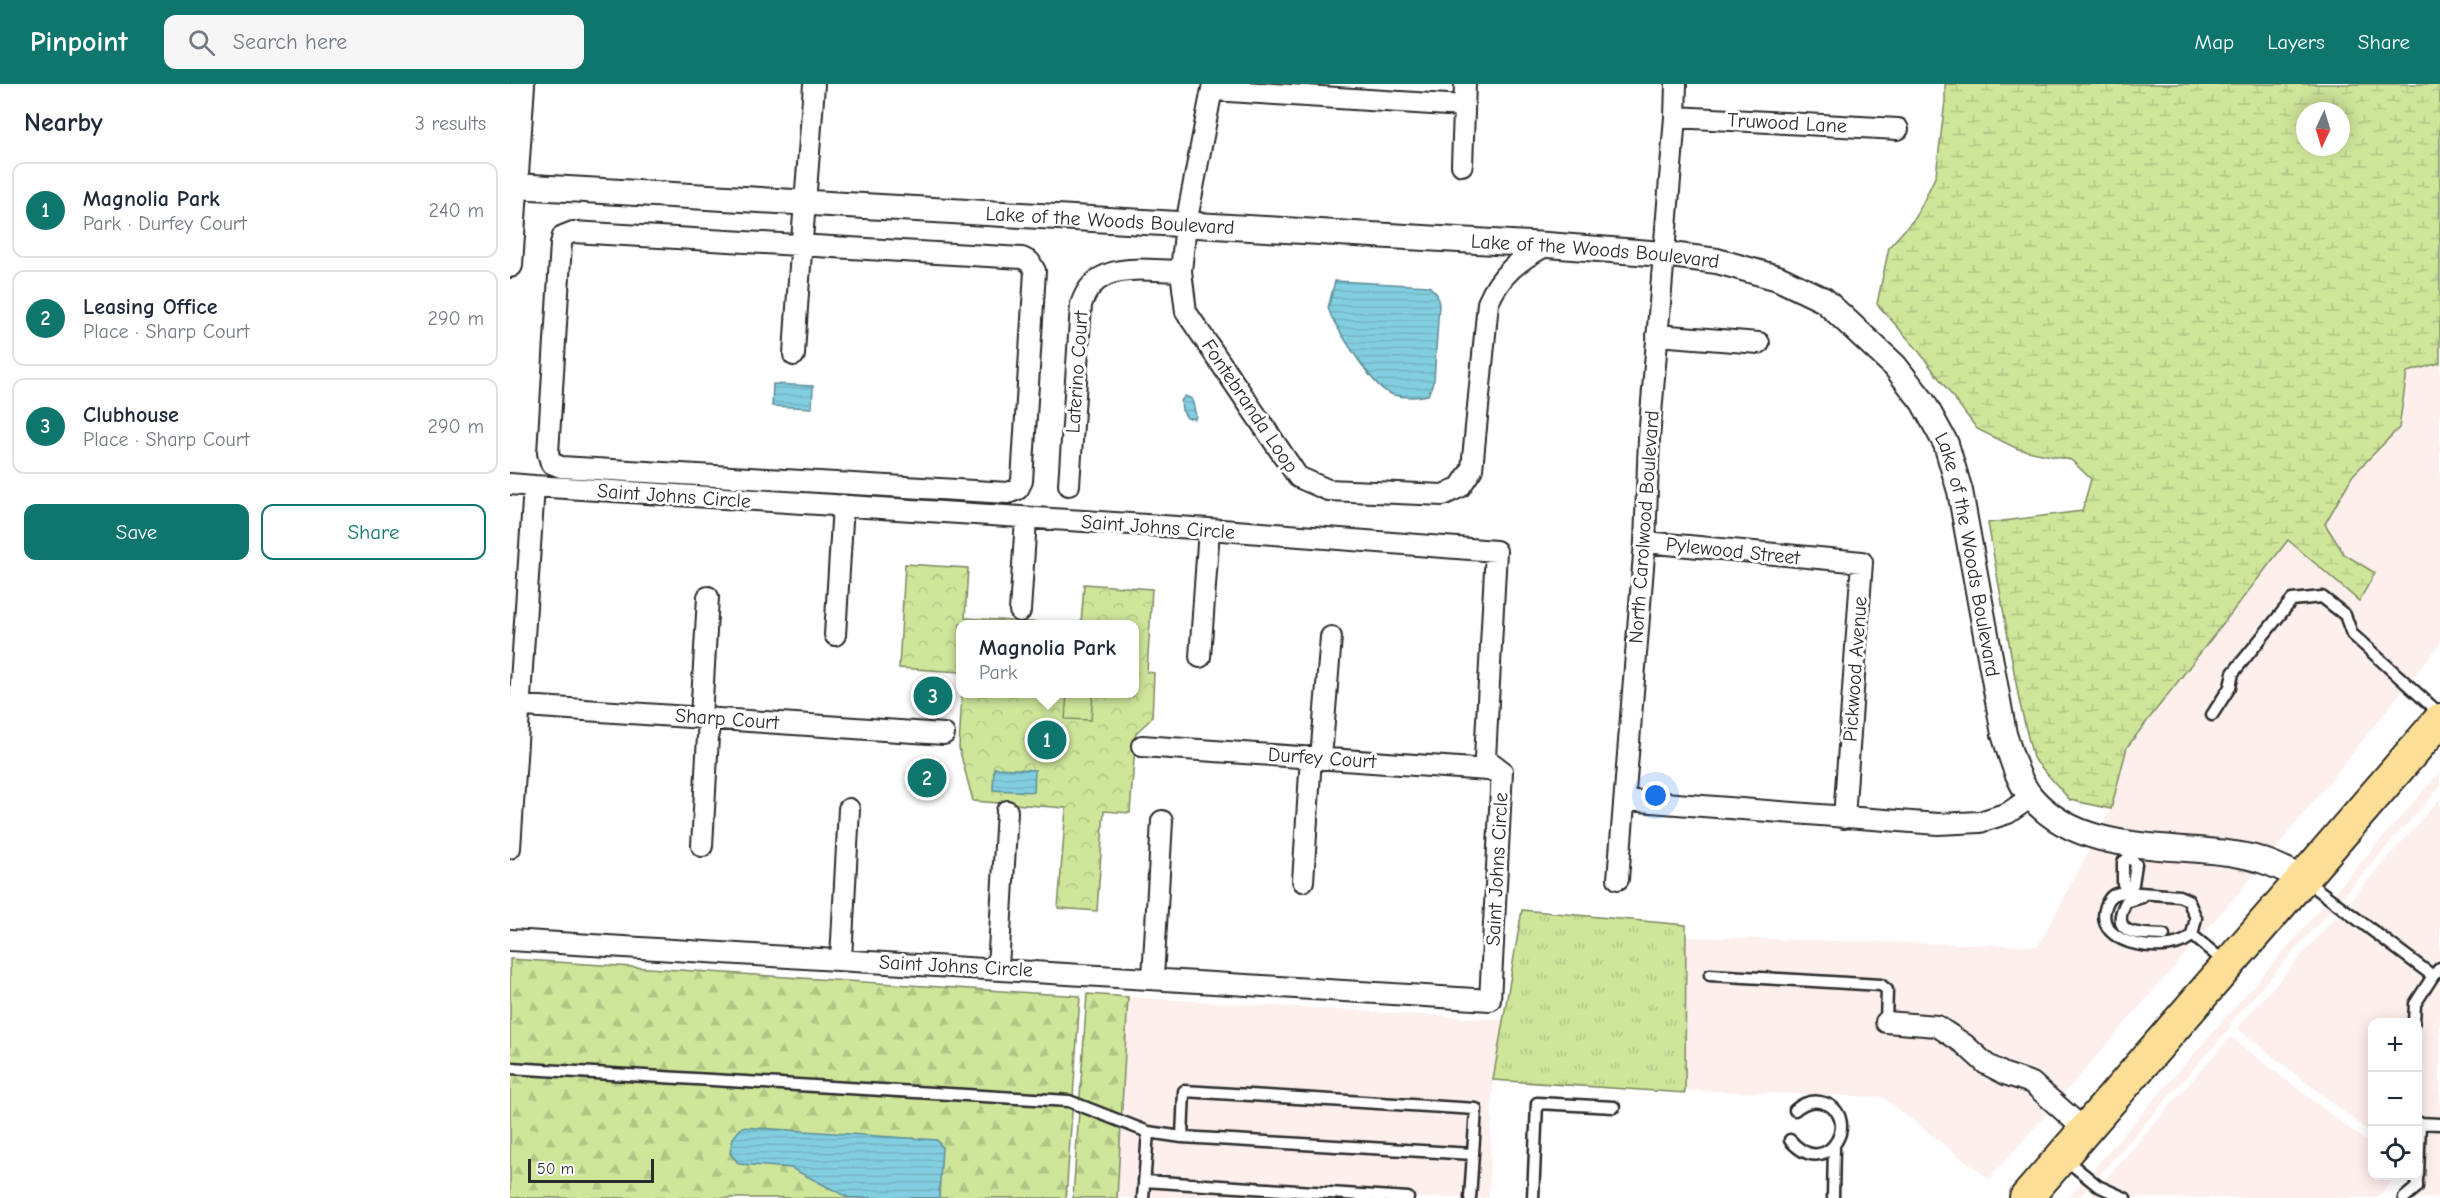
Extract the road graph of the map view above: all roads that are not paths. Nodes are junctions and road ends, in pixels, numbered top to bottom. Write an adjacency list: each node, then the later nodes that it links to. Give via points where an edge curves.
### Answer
1 (522, 84): 10 (street)
2 (814, 84): 11 (street)
3 (1465, 84): 6 (street)
4 (1676, 84): 7 (street, North Carolwood Boulevard)
5 (1213, 87): 6 (street); 13 (street, Fontebranda Loop)
6 (1463, 106): 9 (street)
7 (1675, 117): 8 (street, Truwood Lane); 16 (street, North Carolwood Boulevard)
8 (1898, 129)
9 (1462, 165)
10 (513, 186): 11 (street, Lake of the Woods Boulevard); 12 (street)
11 (807, 203): 13 (street, Lake of the Woods Boulevard); 14 (street)
12 (512, 220): 17 (street)
13 (1186, 224): 15 (street, Lake of the Woods Boulevard); 18 (street, Fontebranda Loop)
14 (800, 245): 14 (street, via 573,232 563,236 548,453 551,463 561,467 1008,493 1018,489 1022,482 1035,271 1030,262 1022,258); 21 (street)
15 (1546, 245): 16 (street, Lake of the Woods Boulevard); 18 (street, Fontebranda Loop, via 1505,274 1488,303 1472,469 1460,487 1443,495 1328,490 1298,477 1186,312)
16 (1663, 254): 19 (street, North Carolwood Boulevard); 44 (street, Lake of the Woods Boulevard, via 1717,261 1778,278 1824,300 1896,366 1923,402 1946,444 1960,491 2004,734)
17 (510, 265)
18 (1181, 271): 23 (street, Laterino Court, via 1113,271 1098,278 1085,291)
19 (1657, 335): 20 (street); 28 (street, North Carolwood Boulevard)
20 (1759, 343)
21 (794, 355)
22 (510, 484): 24 (street, Saint Johns Circle)
23 (1069, 485)
24 (534, 486): 25 (street, Saint Johns Circle); 35 (street)
25 (843, 505): 26 (street, Saint Johns Circle); 32 (street)
26 (1026, 519): 27 (street, Saint Johns Circle); 31 (street)
27 (1209, 529): 34 (street); 43 (street, Saint Johns Circle, via 1496,551 1485,758)
28 (1645, 542): 29 (street, Pylewood Street); 45 (street, North Carolwood Boulevard)
29 (1821, 560): 48 (street, Pickwood Avenue, via 1862,562)
30 (708, 597): 38 (street)
31 (1020, 611)
32 (836, 635)
33 (1331, 637): 42 (street)
34 (1200, 657)
35 (515, 705): 38 (street, Sharp Court); 51 (street)
36 (2440, 714): 37 (lane, via 2352,634 2345,615 2322,597 2292,600 2233,673 2230,687)
37 (2212, 715)
38 (705, 718): 40 (street, Sharp Court); 50 (street)
39 (2440, 720): 53 (main road)
40 (944, 734)
41 (1142, 746): 42 (street, Durfey Court)
42 (1316, 758): 43 (street, Durfey Court); 55 (street)
43 (1502, 771): 65 (street, Saint Johns Circle, via 1490,1000)
44 (2031, 797): 48 (street, via 2008,813 1980,822 1938,824); 52 (street, Lake of the Woods Boulevard, via 2060,822)
45 (1625, 800): 48 (street); 54 (street, North Carolwood Boulevard)
46 (849, 809): 60 (street)
47 (1007, 811): 62 (street)
48 (1844, 818)
49 (1162, 821): 65 (street)
50 (702, 846)
51 (510, 848)
52 (2131, 850): 53 (street, Lake of the Woods Boulevard, via 2234,854 2268,861); 56 (lane, via 2124,862 2123,884)
53 (2302, 878): 61 (main road); 63 (lane)
54 (1618, 879)
55 (1303, 881)
56 (2128, 890): 57 (lane); 58 (lane, via 2108,899 2103,915 2106,929 2135,944 2175,946)
57 (2157, 895): 58 (lane, via 2188,900 2196,918); 58 (lane, via 2126,902 2120,923 2127,931)
58 (2189, 938): 61 (lane)
59 (510, 940): 60 (street, Saint Johns Circle)
60 (841, 959): 62 (street, Saint Johns Circle)
61 (2228, 965): 74 (main road)
62 (998, 968): 65 (street, Saint Johns Circle)
63 (2437, 972): 66 (lane, via 2415,1004)
64 (1710, 975): 67 (lane, via 1881,985 1887,990)
65 (1153, 978)
66 (2414, 1018)
67 (1886, 1022): 74 (street, via 1937,1026 1986,1064 2032,1083)
68 (510, 1068): 75 (lane, via 1068,1101)
69 (1614, 1107): 86 (lane, via 1537,1102)
70 (1795, 1110): 78 (lane, via 1818,1101 1834,1110 1841,1132)
71 (2422, 1123): 72 (lane)
72 (2440, 1124)
73 (2419, 1126): 82 (lane)
74 (2086, 1131): 80 (main road)
75 (1148, 1132): 76 (lane); 81 (lane)
76 (1182, 1137): 79 (lane); 79 (lane, via 1184,1090 1476,1109)
77 (1790, 1140): 78 (lane, via 1809,1154 1827,1152)
78 (1834, 1146): 87 (lane)
79 (1473, 1154): 85 (lane)
80 (2062, 1157): 88 (main road); 89 (lane, via 2098,1186)
81 (1144, 1181): 83 (lane); 84 (lane)
82 (2417, 1184): 90 (lane)
83 (1143, 1198)
84 (1408, 1198)
85 (1470, 1198)
86 (1533, 1198)
87 (1833, 1198)
88 (2026, 1198)
89 (2125, 1198)
90 (2404, 1198)

